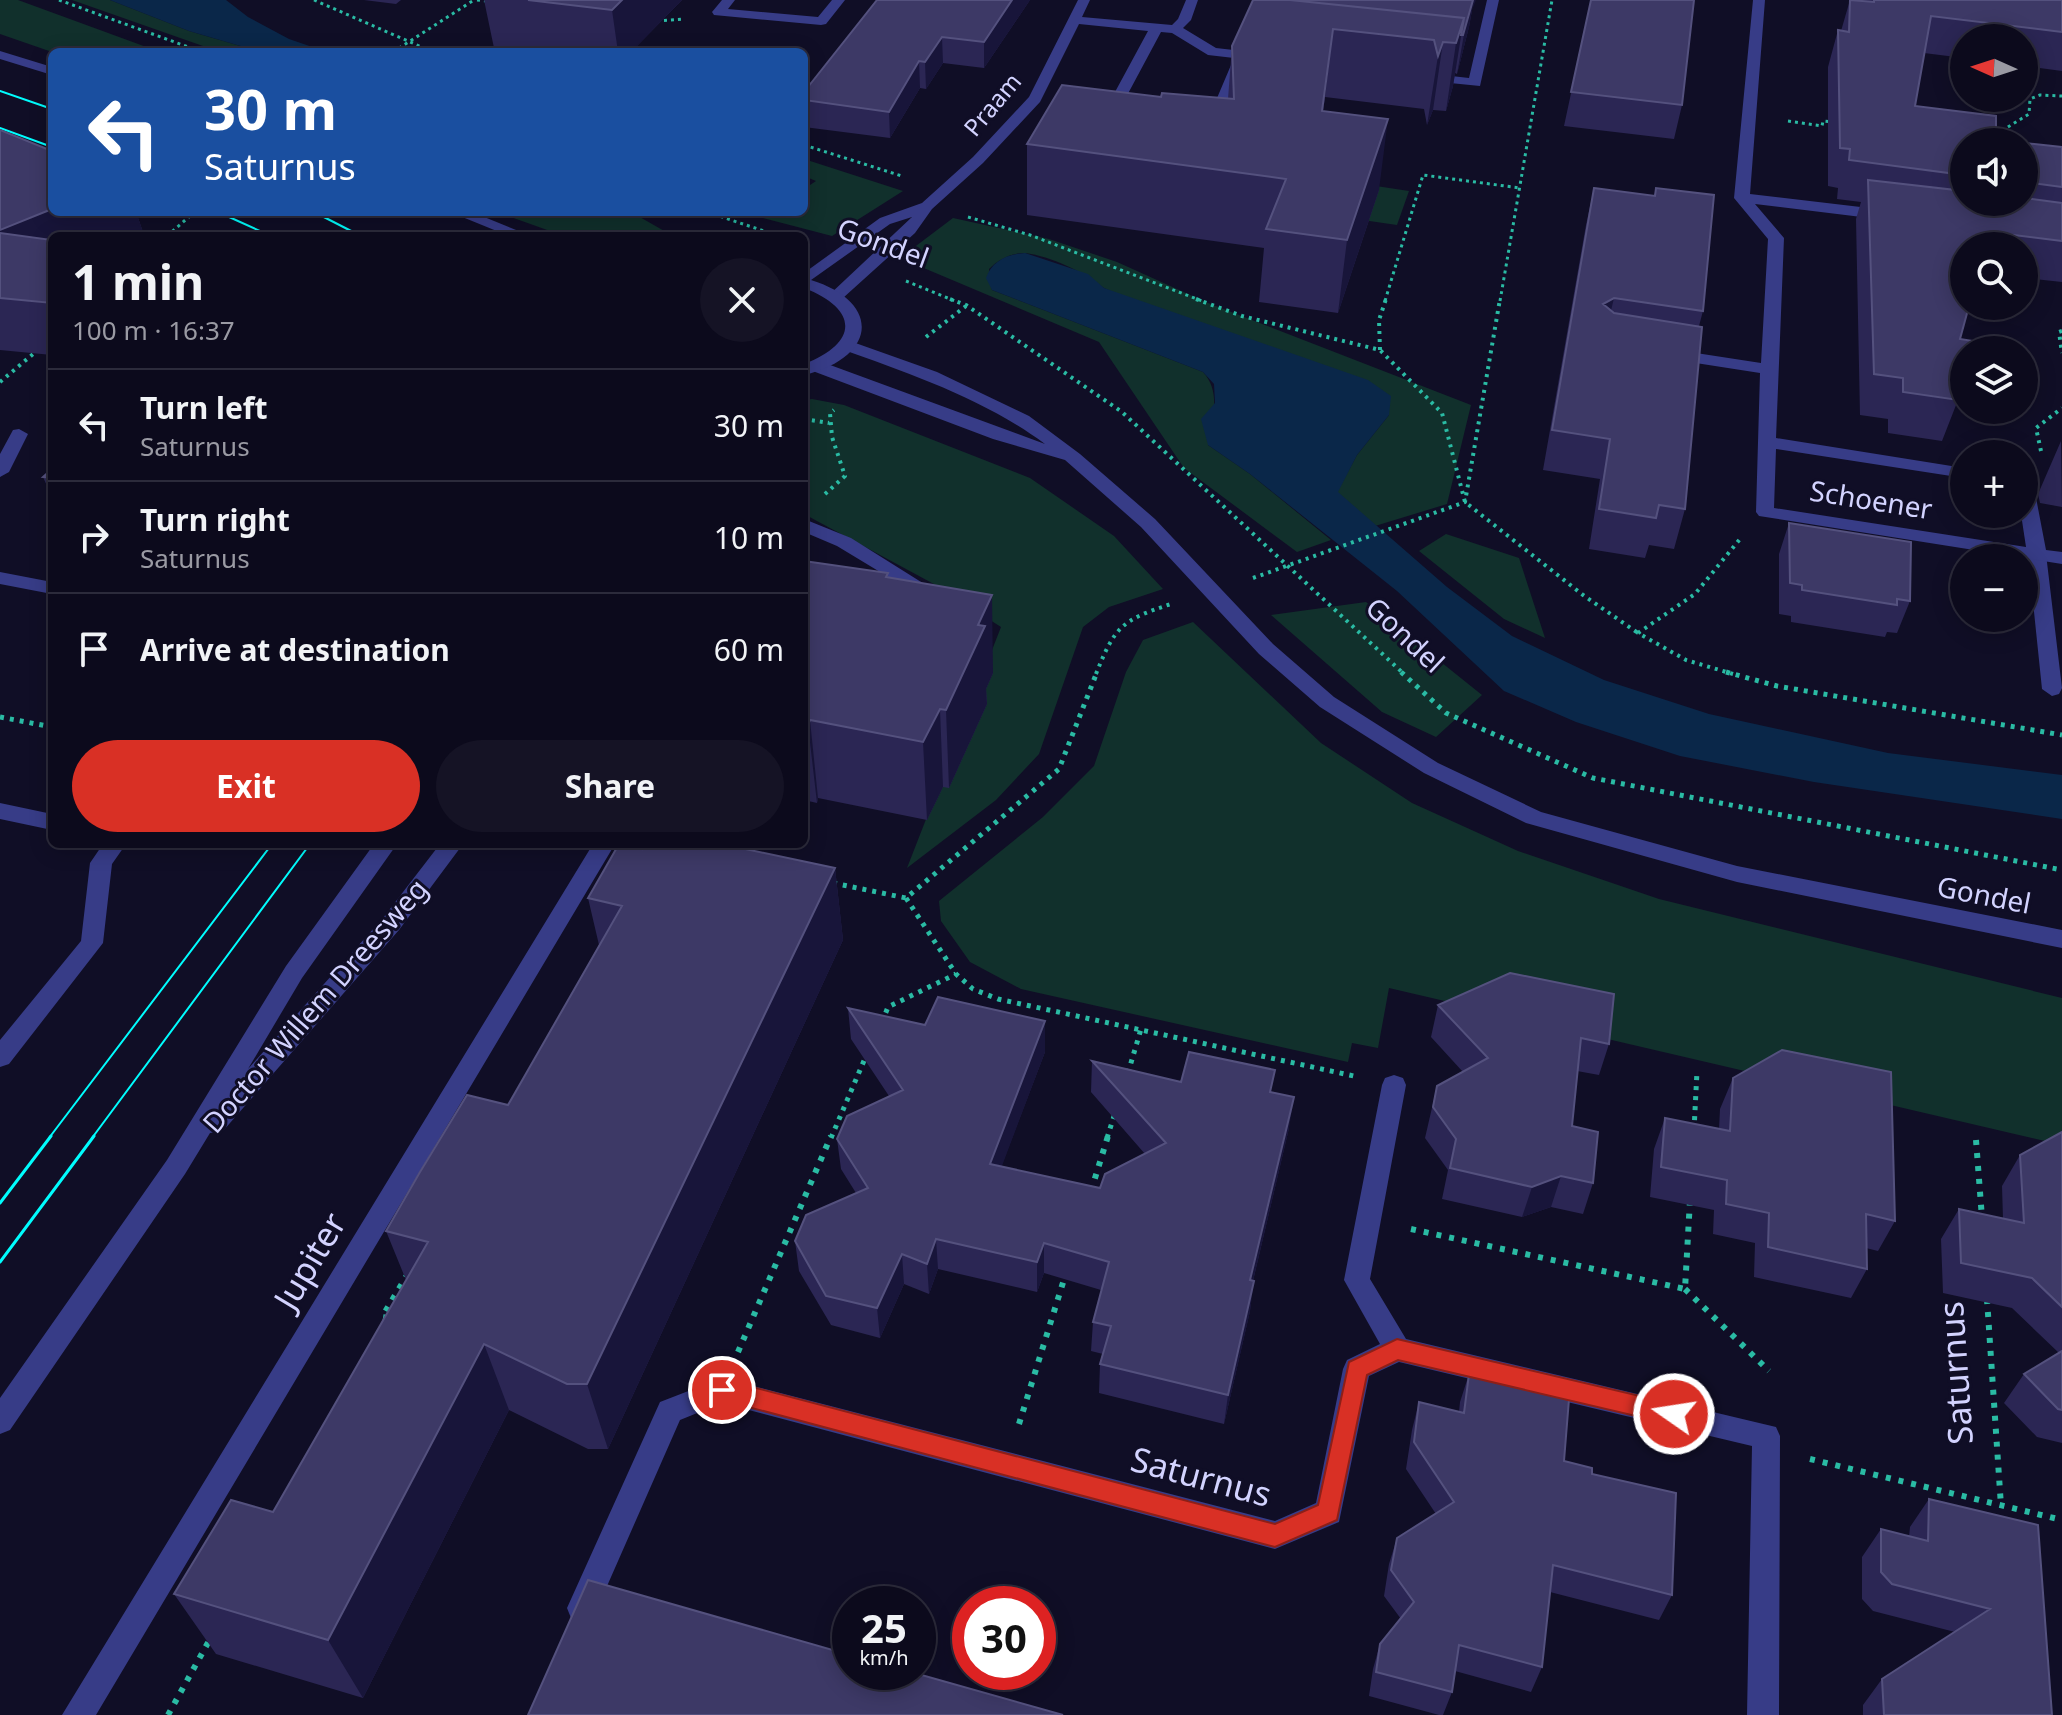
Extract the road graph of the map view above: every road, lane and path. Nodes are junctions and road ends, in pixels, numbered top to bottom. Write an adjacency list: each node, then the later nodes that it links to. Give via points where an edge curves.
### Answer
1 (59, 0): 18 (path)
2 (314, 0): 17 (path)
3 (475, 0): 11 (path); 17 (path)
4 (729, 0): 12 (street)
5 (839, 0): 12 (street, via 821,21)
6 (1084, 0): 13 (street, Praam)
7 (1192, 0): 16 (street)
8 (1493, 0): 25 (street, via 1475,83)
9 (1552, 0): 33 (path)
10 (1759, 0): 27 (street)
11 (493, 2)
12 (719, 12): 14 (path)
13 (1075, 20): 15 (street); 34 (street, Praam, via 1035,99)
14 (651, 21)
15 (1157, 27): 16 (street); 30 (street, via 1108,113)
16 (1175, 29): 22 (street, via 1213,52)
17 (409, 41): 19 (path); 20 (path)
18 (191, 48)
19 (399, 48)
20 (424, 48)
21 (0, 55): 24 (street)
22 (1242, 55): 23 (street); 31 (street)
23 (1270, 58)
24 (48, 70)
25 (1415, 75)
26 (2062, 96): 29 (path, via 2030,99 2029,114)
27 (1749, 117): 28 (path, via 1822,126 1823,121); 35 (street)
28 (1839, 123)
29 (2008, 128)
30 (1115, 131)
31 (1205, 142)
32 (808, 146): 34 (path)
33 (1520, 188): 51 (path, via 1423,175 1379,320); 66 (path)
34 (945, 190): 36 (street, Praam)
35 (1742, 198): 40 (street); 55 (street, via 1776,238)
36 (927, 206): 44 (street, Praam); 45 (street, Praam, via 885,221); 51 (path, via 1030,235 1242,316)
37 (190, 216): 41 (path)
38 (469, 216): 42 (street)
39 (719, 216): 43 (path)
40 (1909, 218)
41 (172, 232)
42 (512, 232)
43 (766, 232)
44 (870, 267): 47 (street, Praam); 73 (path, Gondel, via 966,305 1122,412)
45 (808, 278)
46 (808, 283): 47 (street)
47 (837, 295): 50 (street, via 856,319)
48 (2062, 331): 53 (path)
49 (48, 342): 56 (path)
50 (847, 345): 54 (street); 62 (street, Gondel, via 931,376 1023,420)
51 (1380, 350): 66 (path, via 1442,413)
52 (1650, 351): 55 (street)
53 (2062, 353)
54 (810, 368): 62 (street, Gondel, via 899,395 1006,440)
55 (1769, 369): 61 (street)
56 (0, 382)
57 (2062, 408): 63 (path, via 2036,428 2042,455)
58 (808, 420): 59 (path)
59 (829, 423)
60 (19, 434): 65 (street)
61 (1767, 442): 64 (street, Schoener); 67 (street)
62 (1074, 458): 76 (street, Gondel, via 1148,523)
63 (2038, 461)
64 (1950, 471)
65 (0, 472)
66 (1465, 502): 73 (path); 78 (path)
67 (1765, 512): 69 (street, Schoener); 78 (path, via 1695,594)
68 (808, 527): 77 (street, via 844,542 952,612)
69 (1972, 544)
70 (2038, 554): 71 (street, Schoener)
71 (2062, 558)
72 (2038, 563): 79 (street)
73 (1290, 566): 76 (path); 89 (path, Gondel, via 1446,713 1593,778)
74 (0, 578): 75 (street)
75 (48, 587)
76 (1212, 592): 91 (path, via 1121,624 1110,638 1059,769); 92 (street, Gondel, via 1327,702 1431,768 1534,818 1737,874)
77 (922, 611)
78 (1638, 633): 82 (path, via 1686,660 1777,686)
79 (2052, 689)
80 (0, 717): 81 (path)
81 (48, 726)
82 (2062, 735)
83 (0, 811): 84 (street)
84 (48, 821)
85 (112, 848): 97 (street, via 101,863 92,943)
86 (383, 848): 104 (street, Doctor Willem Dreesweg, via 294,972)
87 (449, 848): 104 (street, Doctor Willem Dreesweg, via 391,924)
88 (602, 848): 124 (street, Jupiter)
89 (2062, 870)
90 (828, 882): 91 (path)
91 (906, 898): 93 (path)
92 (2062, 939)
93 (956, 974): 94 (path, via 973,989 998,999); 95 (path, via 888,1007)
94 (1141, 1029): 99 (path); 100 (path)
95 (876, 1036)
96 (869, 1050): 116 (path)
97 (0, 1057)
98 (1697, 1071): 102 (path)
99 (1394, 1085): 107 (street)
100 (1123, 1089)
101 (1118, 1104): 105 (path)
102 (1694, 1134)
103 (1976, 1140): 108 (path)
104 (176, 1167): 117 (street, Doctor Willem Dreesweg)
105 (1090, 1194)
106 (1690, 1196): 111 (path)
107 (1367, 1220): 111 (path); 114 (street, via 1357,1280)
108 (1983, 1234)
109 (413, 1264): 113 (path, via 382,1317)
110 (1067, 1268): 119 (path)
111 (1685, 1289): 115 (path)
112 (1987, 1297): 120 (path, Saturnus)
113 (394, 1320)
114 (1397, 1349): 118 (street); 119 (street, Saturnus, via 1357,1369 1329,1512 1275,1535)
115 (1769, 1371)
116 (722, 1390): 119 (street, Saturnus); 123 (street, via 670,1411)
117 (0, 1421)
118 (1766, 1436): 120 (path, via 1795,1456); 126 (street)
119 (1007, 1463)
120 (2001, 1506): 121 (path)
121 (2062, 1520)
122 (218, 1625): 125 (path)
123 (573, 1628)
124 (78, 1715)
125 (168, 1715)
126 (1763, 1715)

